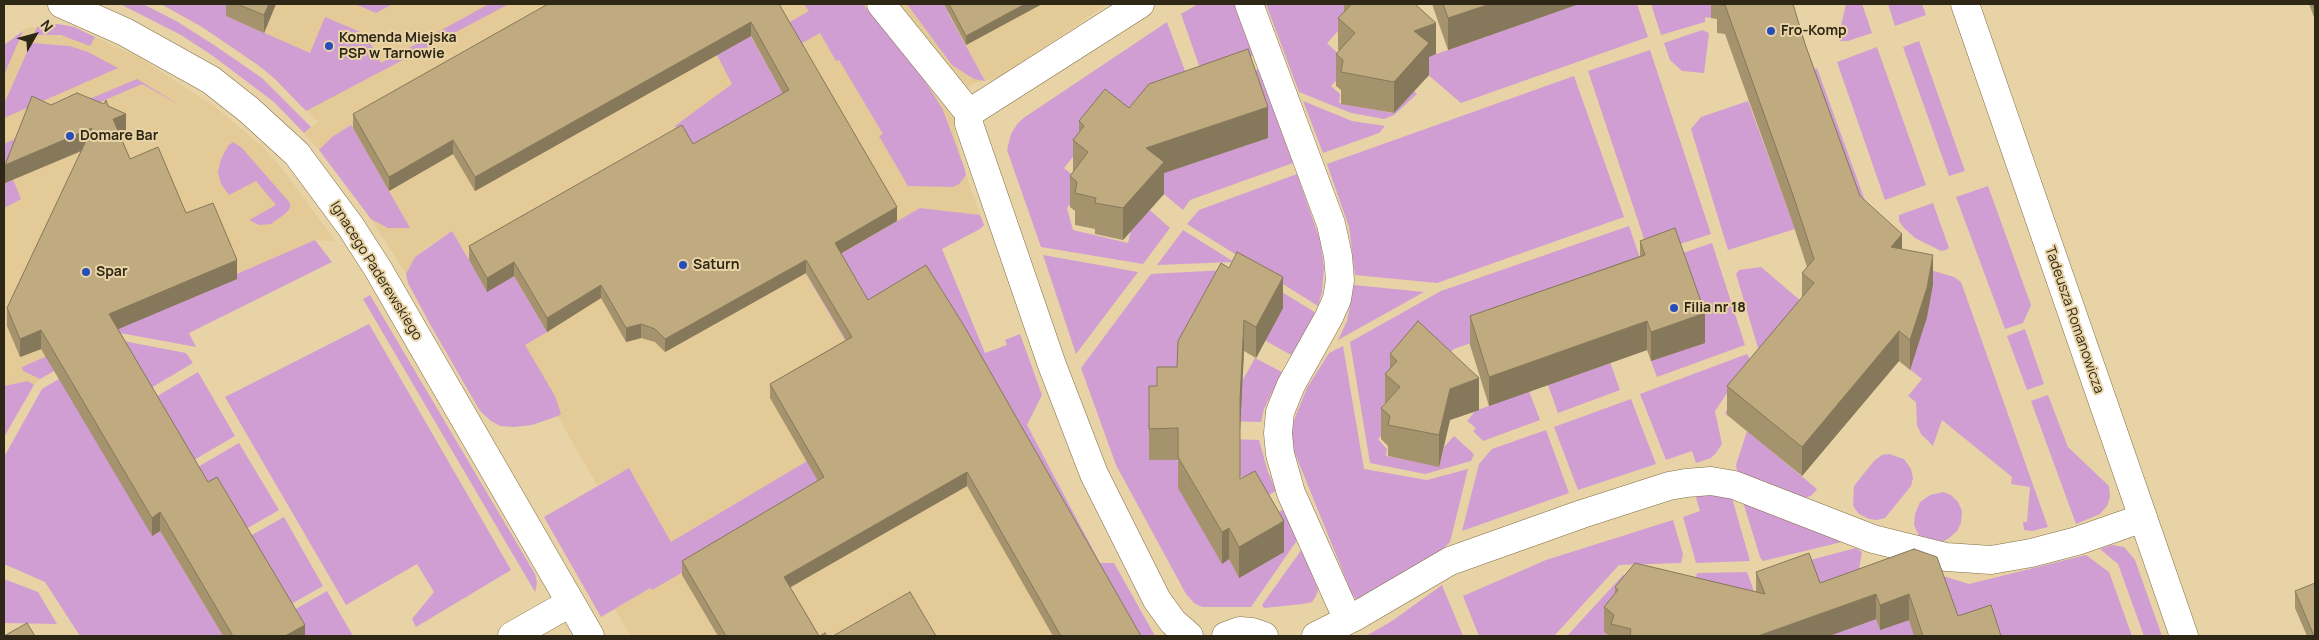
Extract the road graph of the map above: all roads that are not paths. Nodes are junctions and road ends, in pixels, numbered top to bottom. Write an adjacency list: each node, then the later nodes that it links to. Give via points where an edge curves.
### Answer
1 (62, 4): 8 (street, Ignacego Paderewskiego, via 125,32 210,80 297,154 378,270)
2 (881, 4): 6 (street)
3 (1140, 4): 6 (street)
4 (1249, 4): 9 (street, via 1331,224 1338,256 1340,280 1337,299 1291,385 1280,412 1278,434 1291,493)
5 (1965, 4): 7 (street, Tadeusza Romanowicza)
6 (968, 113): 12 (street, via 969,124 1052,365 1094,474 1157,600 1173,622)
7 (2142, 518): 9 (street, via 2078,541 2031,553 1991,560 1946,557 1873,538 1734,485 1711,481 1686,483 1591,511 1450,561); 16 (street, Tadeusza Romanowicza)
8 (570, 603): 10 (street); 11 (street, Ignacego Paderewskiego)
9 (1348, 620): 15 (street)
10 (512, 636)
11 (590, 636)
12 (1189, 636)
13 (1226, 636): 14 (street, via 1240,631)
14 (1264, 636)
15 (1316, 636)
16 (2184, 636)

